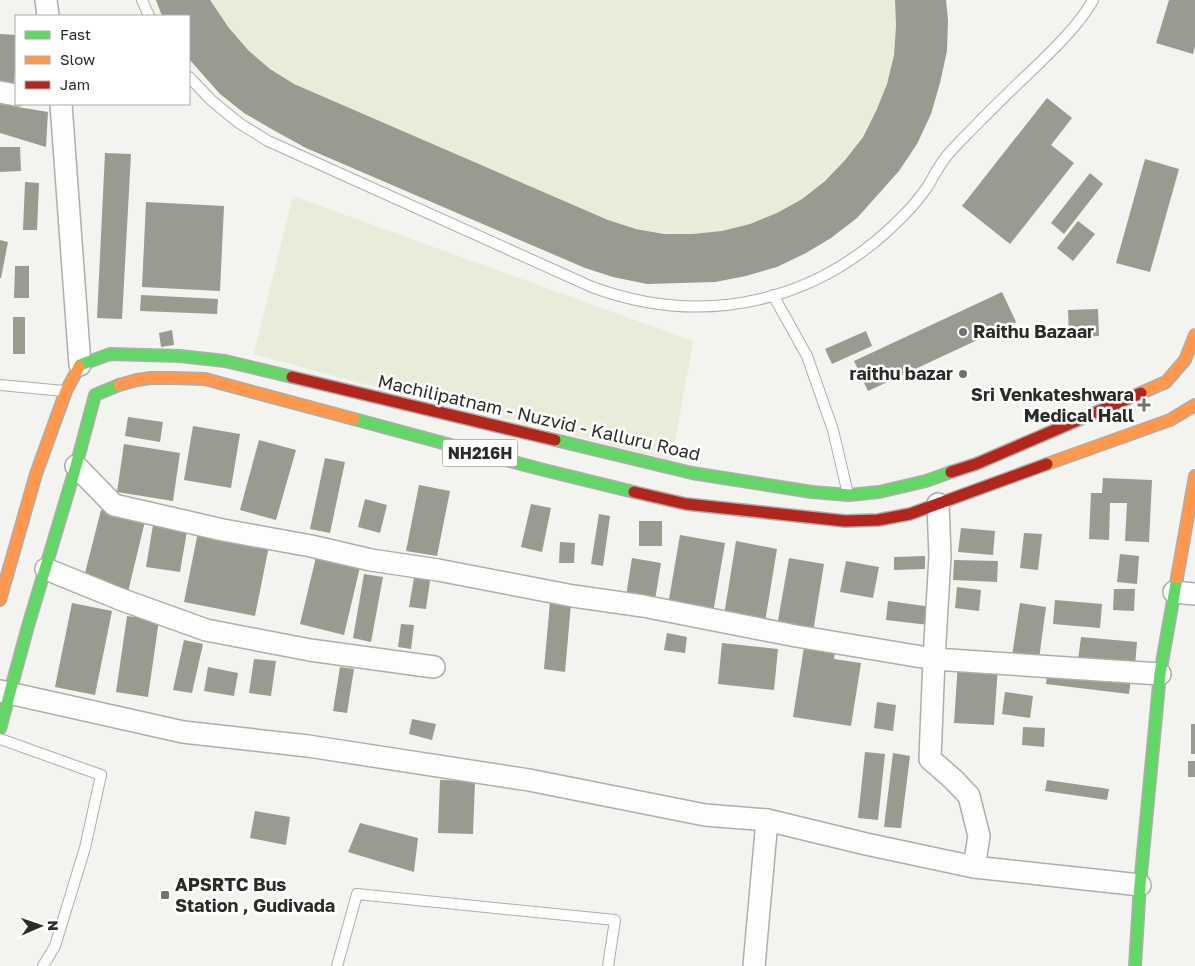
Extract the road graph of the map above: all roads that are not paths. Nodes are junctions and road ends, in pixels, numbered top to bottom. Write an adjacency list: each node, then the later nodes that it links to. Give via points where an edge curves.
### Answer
1 (46, 0): 4 (street)
2 (142, 0): 5 (lane)
3 (1093, 0): 10 (lane, via 1067,36 945,157 906,214 882,237 825,276)
4 (48, 15)
5 (149, 15)
6 (190, 78): 10 (lane, via 212,101 268,141 608,293 641,302 693,307 726,305)
7 (0, 92): 8 (street)
8 (15, 95)
9 (61, 105): 14 (street)
10 (774, 295): 20 (lane, via 807,356 833,430)
11 (1195, 335): 12 (main road, Machilipatnam - Nuzvid - Kalluru Road / NH216H)
12 (1186, 357): 13 (main road); 20 (main road, Machilipatnam - Nuzvid - Kalluru Road / NH216H, via 1166,382 976,464 926,481)
13 (1195, 370)
14 (88, 382): 16 (main road); 18 (main road); 20 (main road, Machilipatnam - Nuzvid - Kalluru Road / NH216H, via 110,354 225,361 692,473); 21 (main road, NH216H, via 122,384 143,379 205,379 540,469 686,504 844,521 878,520)
15 (0, 385): 16 (lane)
16 (66, 391): 24 (main road, via 36,474)
17 (1195, 405): 21 (main road, NH216H, via 1170,420)
18 (76, 466): 22 (main road); 25 (street, via 114,505 223,530 371,560)
19 (1195, 476): 23 (main road)
20 (849, 495)
21 (938, 504): 25 (street, via 940,556)
22 (46, 569): 26 (street, via 206,630 310,650); 28 (main road)
23 (1185, 593): 27 (main road)
24 (0, 600)
25 (934, 659): 27 (street); 32 (street, via 930,759 969,796 979,836)
26 (434, 667)
27 (1160, 674): 33 (main road)
28 (5, 693): 29 (main road); 31 (street, via 183,732 308,746 520,778 705,815)
29 (0, 728)
30 (0, 739): 34 (lane, via 101,775 85,848 54,946)
31 (767, 820): 32 (street); 37 (street)
32 (974, 867): 33 (street)
33 (1140, 885): 38 (main road)
34 (43, 966)
35 (337, 966): 36 (lane, via 357,894 615,920)
36 (608, 966)
37 (754, 966)
38 (1135, 966)

